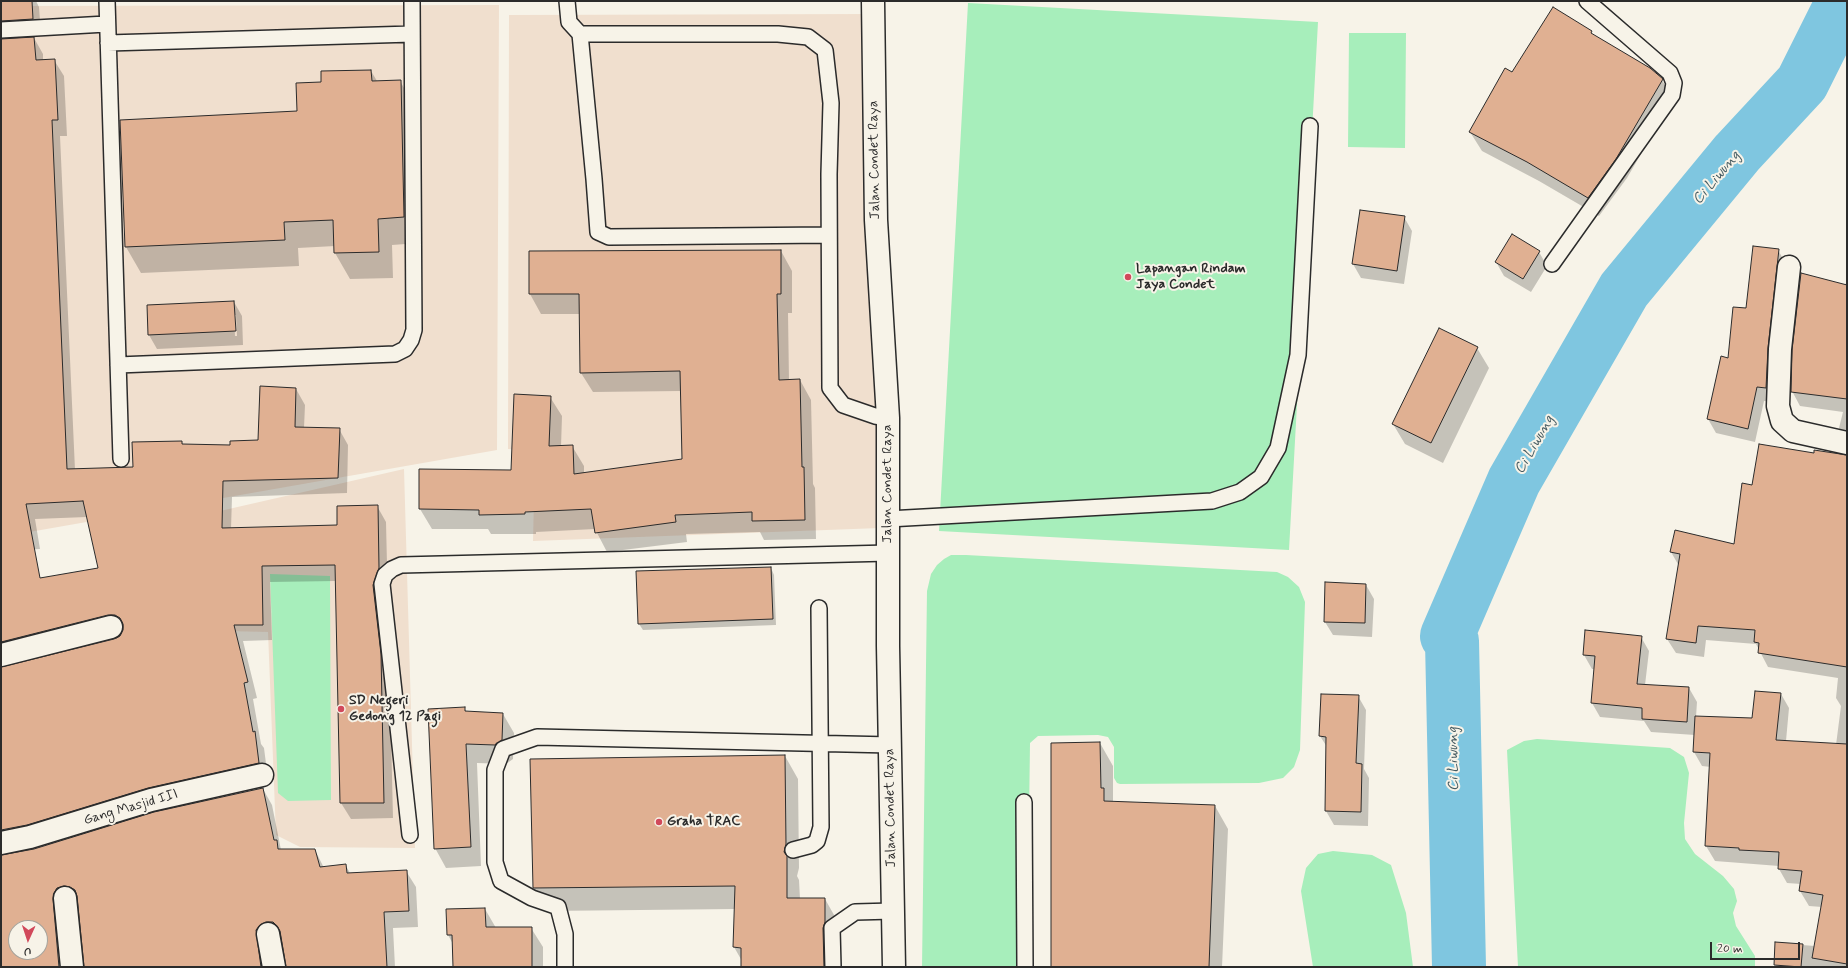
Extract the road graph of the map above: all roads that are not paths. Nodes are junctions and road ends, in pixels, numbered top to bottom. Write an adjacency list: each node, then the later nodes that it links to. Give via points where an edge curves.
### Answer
1 (107, 1): 6 (lane)
2 (412, 1): 8 (lane)
3 (567, 1): 9 (lane, via 569,22)
4 (874, 1): 16 (street, Jalan Condet Raya, via 876,220)
5 (1587, 1): 13 (lane, via 1670,73 1674,83 1672,95)
6 (106, 24): 7 (lane); 10 (lane)
7 (1, 30)
8 (412, 34): 10 (lane); 15 (lane, via 414,330 405,349 396,354)
9 (580, 34): 12 (lane, via 598,232 609,237); 12 (lane, via 778,34 808,37 825,50 831,103)
10 (108, 43): 15 (lane)
11 (1310, 126): 19 (lane, via 1298,355 1278,448 1261,477 1240,492 1212,501)
12 (830, 235): 16 (lane, via 830,388 843,405)
13 (1552, 264)
14 (1789, 267): 17 (street, via 1780,349 1778,406 1782,421 1793,431)
15 (118, 365): 18 (lane)
16 (888, 418): 19 (street, Jalan Condet Raya)
17 (1847, 443)
18 (121, 459)
19 (888, 519): 20 (street, Jalan Condet Raya)
20 (889, 553): 25 (street, Jalan Condet Raya); 28 (lane, via 401,566 392,569 385,575 382,584)
21 (819, 608): 24 (lane)
22 (111, 627): 23 (street)
23 (1, 655)
24 (821, 743): 25 (lane); 30 (lane, via 819,836 812,846); 36 (lane, via 537,737 502,749 495,770 495,862 501,881 532,898 558,908 565,934)
25 (891, 745): 32 (street, Jalan Condet Raya)
26 (262, 775): 29 (street, Gang Masjid III, via 151,800 30,837)
27 (1024, 802): 39 (lane)
28 (410, 835)
29 (1, 843)
30 (793, 850)
31 (65, 898): 34 (street)
32 (893, 911): 37 (lane, via 855,912 832,928); 38 (street, Jalan Condet Raya)
33 (268, 934): 35 (street)
34 (72, 967)
35 (274, 967)
36 (565, 967)
37 (832, 967)
38 (894, 967)
39 (1026, 967)

